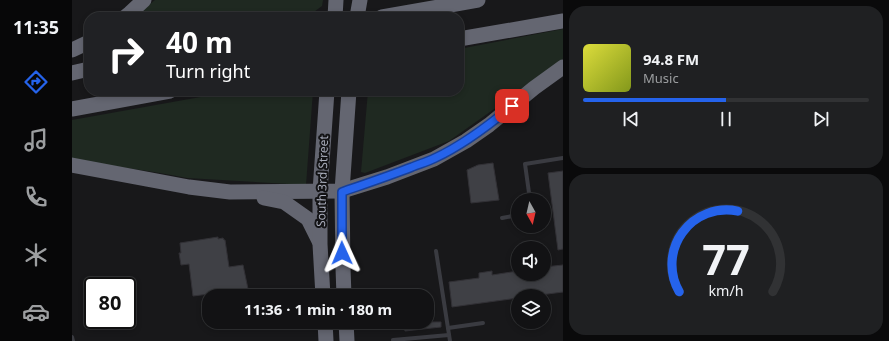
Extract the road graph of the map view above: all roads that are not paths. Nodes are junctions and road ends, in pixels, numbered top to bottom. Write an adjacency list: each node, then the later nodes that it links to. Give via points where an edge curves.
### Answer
1 (144, 0): 5 (highway)
2 (336, 0): 6 (highway)
3 (360, 0): 7 (highway)
4 (478, 0): 8 (highway)
5 (131, 12)
6 (335, 12)
7 (358, 12)
8 (409, 12)
9 (563, 21): 10 (highway)
10 (464, 38)
11 (84, 44): 12 (highway)
12 (72, 50)
13 (563, 67): 24 (highway, via 489,125 434,159)
14 (84, 71): 15 (highway)
15 (72, 72)
16 (143, 96): 19 (highway)
17 (327, 96): 22 (highway, South 3rd Street)
18 (349, 96): 24 (highway, South 3rd Street)
19 (72, 109)
20 (563, 158): 25 (lane, via 525,164)
21 (72, 165): 23 (highway)
22 (320, 191): 23 (highway); 24 (highway); 28 (highway, South 3rd Street)
23 (230, 192): 28 (highway, via 284,202 308,219)
24 (342, 192): 31 (highway, South 3rd Street)
25 (529, 193)
26 (511, 216): 27 (lane)
27 (502, 218)
28 (320, 244): 30 (highway, South 3rd Street)
29 (436, 251): 33 (lane)
30 (323, 289)
31 (344, 289)
32 (483, 323): 33 (lane)
33 (448, 328): 36 (lane)
34 (325, 329): 40 (highway)
35 (346, 329): 41 (highway)
36 (449, 335): 38 (lane); 42 (lane)
37 (72, 337): 39 (lane)
38 (393, 340)
39 (73, 341)
40 (326, 341)
41 (347, 341)
42 (450, 341)

